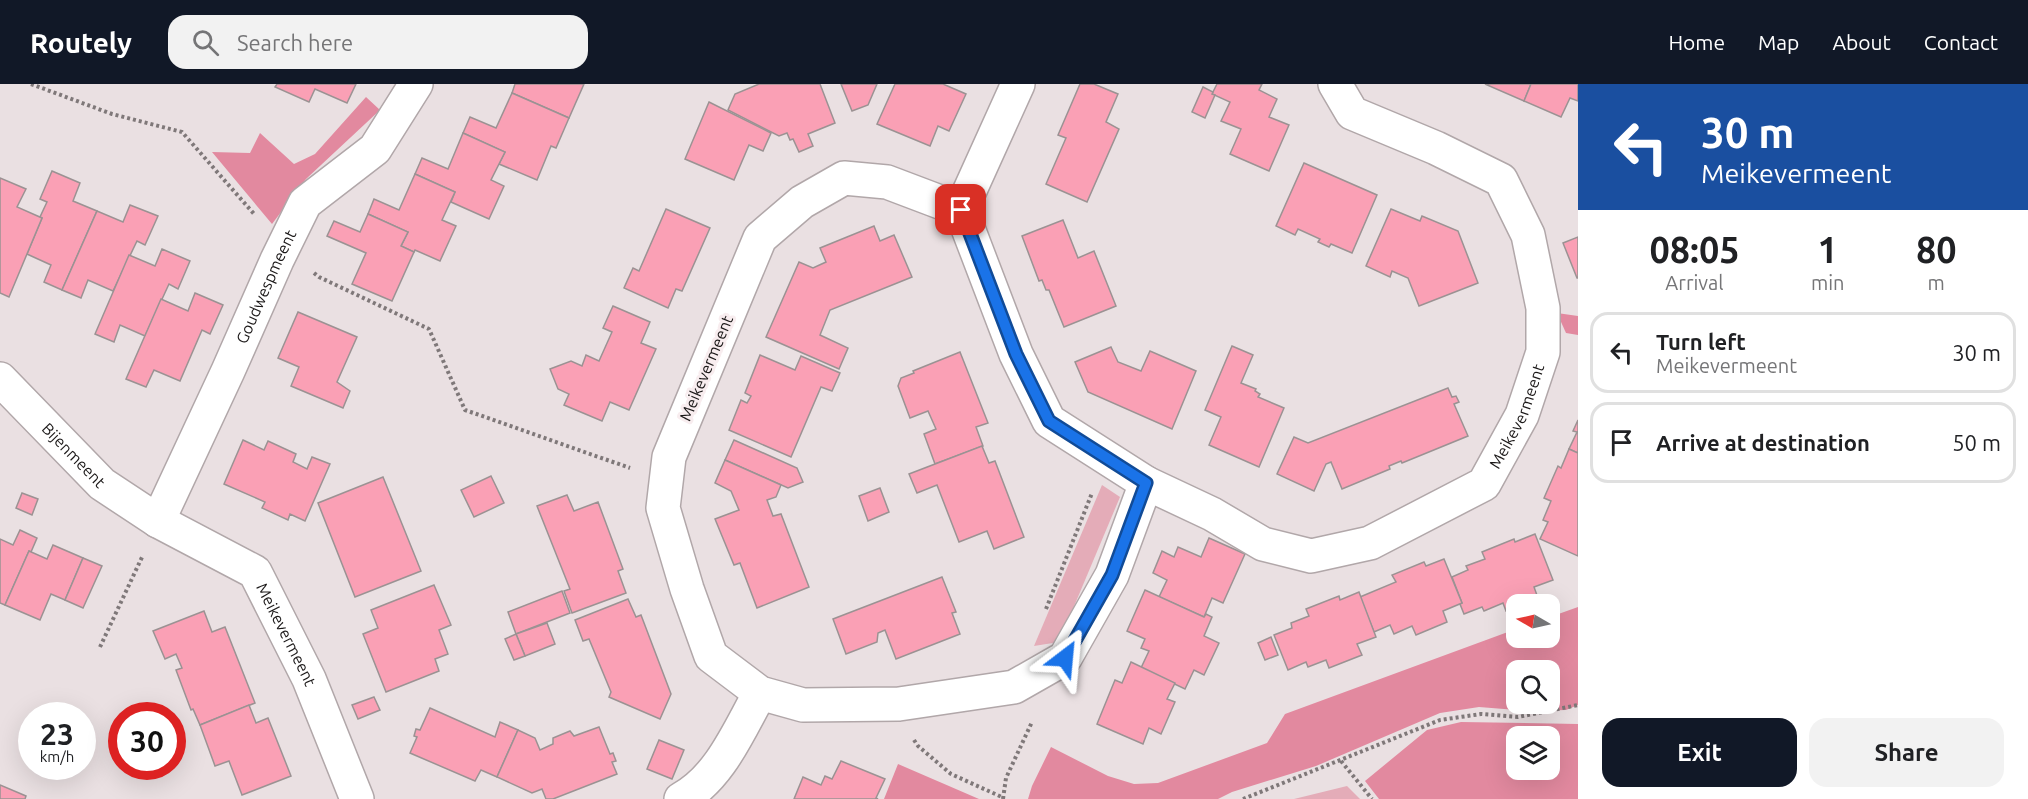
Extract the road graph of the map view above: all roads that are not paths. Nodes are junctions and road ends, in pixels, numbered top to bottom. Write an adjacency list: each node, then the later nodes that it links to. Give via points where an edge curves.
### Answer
1 (416, 84): 7 (street, Goudwespmeent, via 375,149 305,203)
2 (1018, 84): 4 (street)
3 (1335, 84): 6 (street, Meikevermeent, via 1352,113 1501,180 1528,235 1542,308 1543,352 1522,414 1484,484 1370,543 1311,556 1263,544 1212,514)
4 (961, 210): 6 (street, Meikevermeent, via 1016,354 1049,421); 8 (street, Meikevermeent, via 887,182 844,178 802,202 760,238 669,457 663,507 711,656)
5 (0, 379): 7 (street, Bijenmeent, via 102,484)
6 (1146, 483): 8 (street, Meikevermeent, via 1112,575 1065,658 1014,687 899,704 803,705)
7 (158, 521): 9 (street, Meikevermeent, via 255,572 309,679)
8 (760, 693): 10 (street, via 718,766 693,793)
9 (357, 799)
10 (681, 799)

